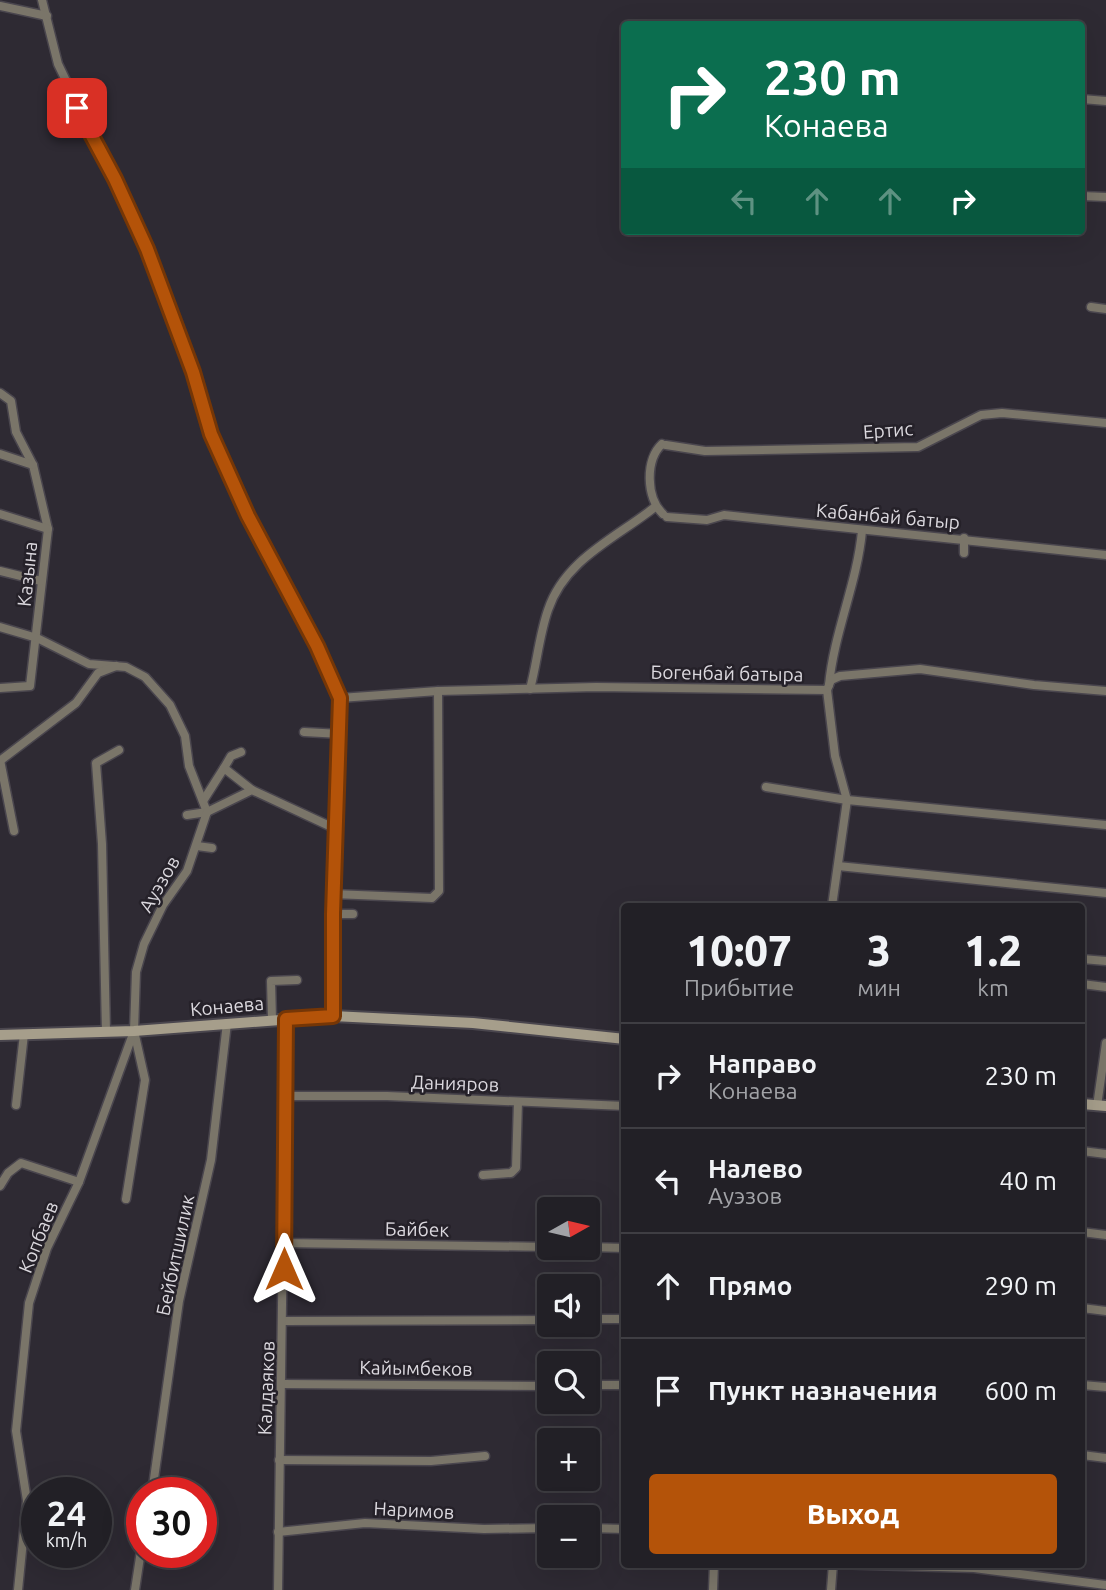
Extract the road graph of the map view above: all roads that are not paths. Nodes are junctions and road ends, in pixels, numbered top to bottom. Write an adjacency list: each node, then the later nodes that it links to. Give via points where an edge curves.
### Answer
1 (42, 0): 3 (street)
2 (0, 6): 3 (street)
3 (47, 16): 31 (street, via 58,64 115,179 169,305 211,434)
4 (1085, 99): 5 (street)
5 (1106, 101)
6 (1085, 197): 7 (street)
7 (1106, 197)
8 (1091, 307): 9 (street)
9 (1106, 309)
10 (0, 393): 13 (street, Казына, via 11,401 16,432)
11 (1106, 423): 14 (street, Ертис, via 1002,413 981,415 918,447 705,451 664,445 652,454 649,470)
12 (0, 454): 13 (street)
13 (33, 465): 16 (street, Казына)
14 (655, 507): 17 (street, Кабанбай батыр, via 665,515 707,520 724,515); 28 (street, via 576,564 557,587 540,634)
15 (0, 514): 16 (street)
16 (48, 529): 22 (street, Казына)
17 (862, 531): 18 (street, Кабанбай батыр); 26 (street)
18 (964, 538): 19 (street); 20 (street, Кабанбай батыр)
19 (964, 552)
20 (1106, 555)
21 (0, 571): 22 (street)
22 (41, 581): 24 (street, Казына)
23 (0, 627): 24 (street)
24 (37, 638): 25 (street, via 89,664); 27 (street, Казына, via 30,687)
25 (116, 666): 36 (street, via 98,673 76,703); 41 (street, via 145,677 170,705 185,736 189,766)
26 (828, 687): 28 (street, Богенбай батыра); 30 (street, Богенбай батыра, via 840,676 920,669); 40 (street, via 835,756)
27 (0, 688)
28 (530, 689): 29 (street, Богенбай батыра)
29 (438, 691): 31 (street, Богенбай батыра); 51 (street, via 439,891 432,898)
30 (1106, 691)
31 (340, 698): 33 (street)
32 (304, 732): 33 (street)
33 (341, 734): 45 (street)
34 (119, 750): 65 (street, via 96,762)
35 (241, 752): 37 (street, via 231,756)
36 (0, 760): 46 (street)
37 (224, 768): 39 (street); 41 (street)
38 (766, 787): 40 (street)
39 (252, 790): 42 (street); 45 (street)
40 (847, 800): 44 (street); 49 (street)
41 (203, 801): 42 (street)
42 (207, 813): 43 (street); 47 (street, Ауэзов)
43 (187, 815)
44 (1106, 825)
45 (337, 829): 51 (street)
46 (14, 831)
47 (197, 846): 48 (street); 64 (street, Ауэзов, via 144,944 136,972)
48 (212, 848)
49 (838, 866): 50 (street); 52 (street)
50 (1106, 893)
51 (333, 894): 53 (street)
52 (832, 903)
53 (333, 914): 54 (street); 60 (street)
54 (353, 914)
55 (1085, 959): 56 (street)
56 (1106, 961)
57 (297, 980): 61 (street, via 271,981)
58 (1085, 984): 59 (street)
59 (1106, 987)
60 (333, 1016): 62 (main road, Конаева); 68 (main road, Конаева, via 473,1023)
61 (272, 1019): 62 (main road, Конаева); 63 (main road, Конаева)
62 (286, 1019): 70 (street, Калдаяков)
63 (227, 1023): 64 (main road, Конаева); 103 (street, Бейбитшилик, via 211,1160 179,1301)
64 (134, 1031): 65 (main road, Конаева); 78 (street, Копбаев); 80 (street, via 145,1080)
65 (106, 1032): 66 (main road, Конаева)
66 (24, 1034): 67 (main road, Конаева); 72 (street)
67 (0, 1035)
68 (621, 1039)
69 (1106, 1043): 74 (street)
70 (285, 1096): 71 (street, Данияров); 83 (street, Калдаяков)
71 (518, 1101): 73 (street, Данияров); 77 (street, via 516,1168 511,1173)
72 (16, 1105)
73 (621, 1106)
74 (1102, 1106)
75 (1085, 1151): 76 (street)
76 (1106, 1154)
77 (483, 1175)
78 (79, 1182): 79 (street, via 21,1163); 113 (street, Копбаев, via 47,1248 29,1303 16,1431 27,1501)
79 (0, 1186)
80 (126, 1199)
81 (1085, 1232): 82 (street)
82 (1106, 1235)
83 (284, 1243): 84 (street, Байбек); 92 (street, Калдаяков)
84 (537, 1247)
85 (600, 1247): 86 (street)
86 (621, 1248)
87 (1085, 1308): 88 (street)
88 (1106, 1311)
89 (600, 1319): 90 (street)
90 (621, 1319)
91 (537, 1320): 92 (street)
92 (283, 1321): 93 (street, Калдаяков)
93 (283, 1384): 97 (street, Кайымбеков); 102 (street, Калдаяков)
94 (600, 1385): 95 (street)
95 (621, 1385)
96 (1085, 1385): 98 (street)
97 (537, 1386)
98 (1106, 1387)
99 (1085, 1455): 101 (street)
100 (485, 1457): 102 (street)
101 (1106, 1458)
102 (279, 1460): 107 (street, Калдаяков)
103 (154, 1477)
104 (537, 1528): 107 (street, Наримов, via 365,1523)
105 (600, 1528): 106 (street)
106 (621, 1529)
107 (278, 1532): 115 (street, Калдаяков)
108 (138, 1568): 114 (street)
109 (714, 1568): 116 (street)
110 (833, 1568): 117 (street)
111 (988, 1568): 112 (street)
112 (1106, 1584)
113 (18, 1590)
114 (135, 1590)
115 (278, 1590)
116 (713, 1590)
117 (831, 1590)

